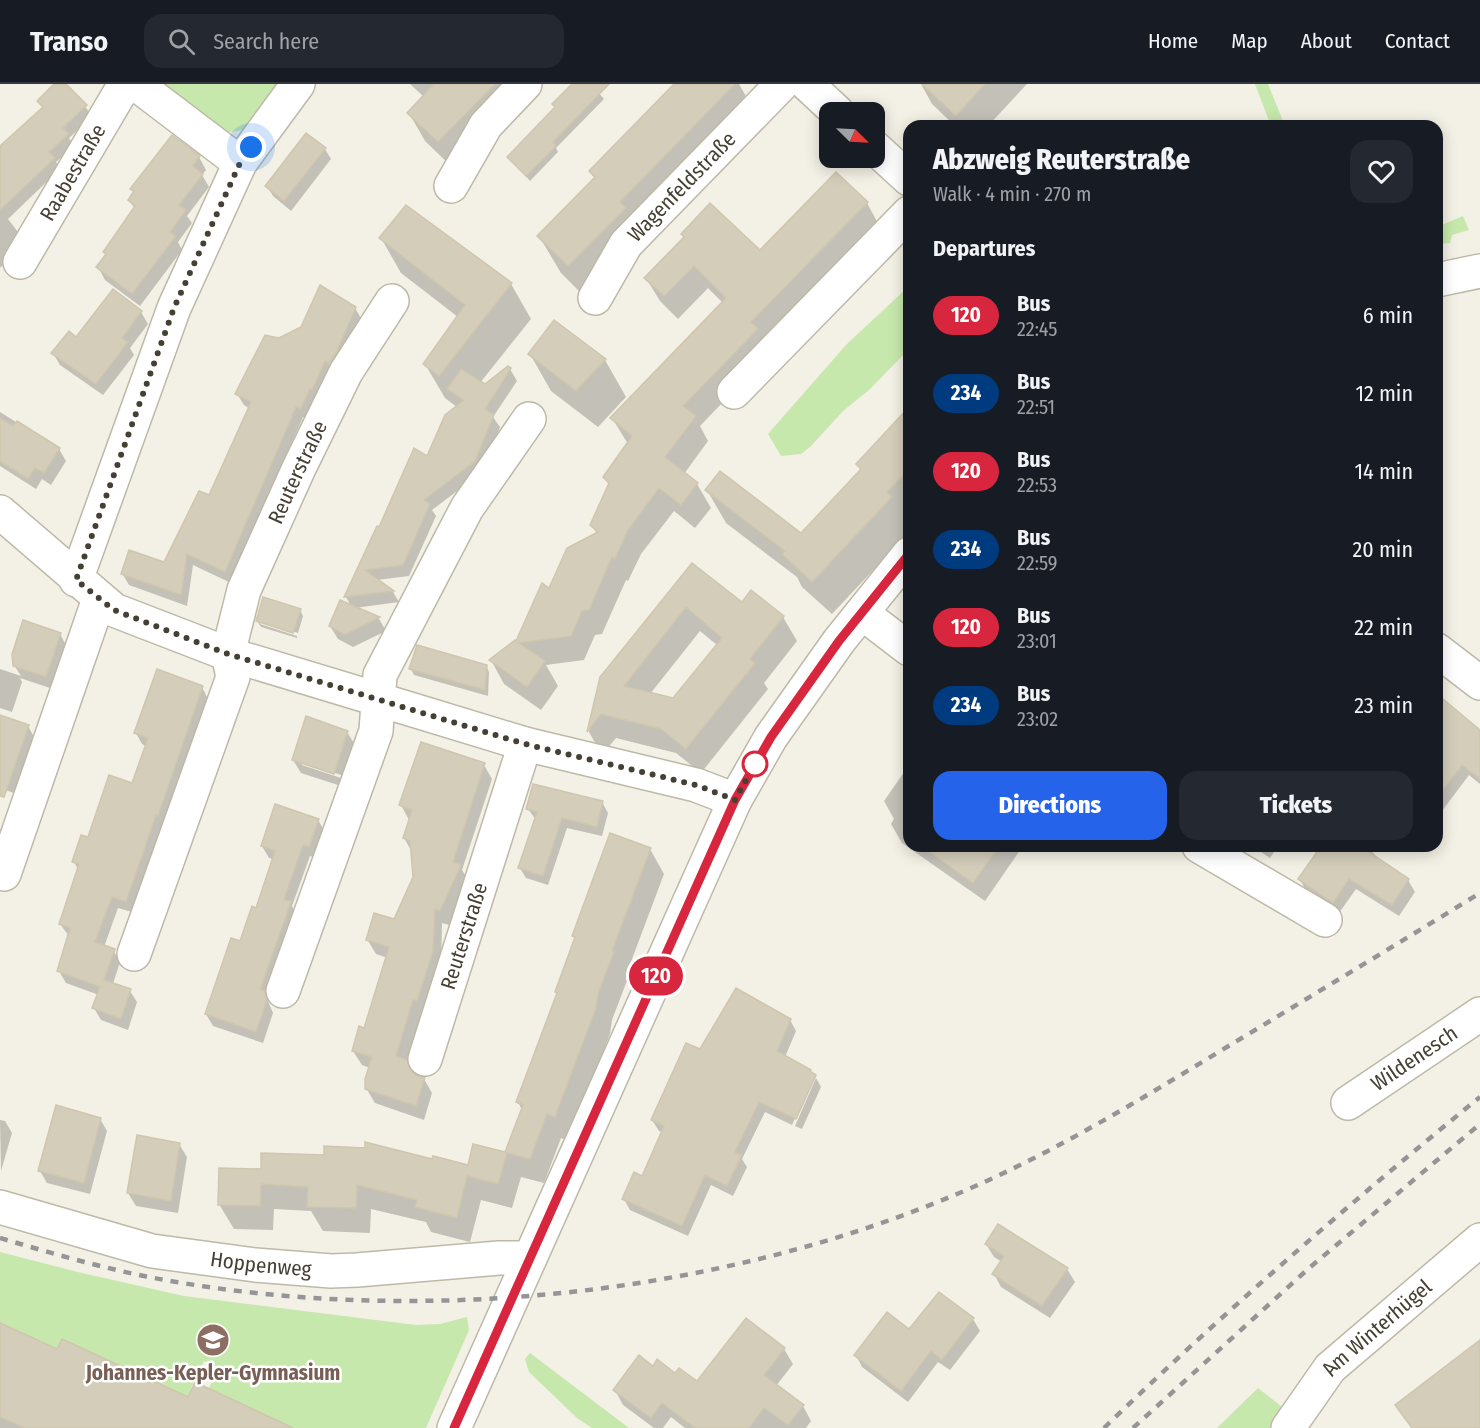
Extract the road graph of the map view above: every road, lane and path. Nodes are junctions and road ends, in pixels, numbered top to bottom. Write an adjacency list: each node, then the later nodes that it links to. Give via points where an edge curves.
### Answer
1 (125, 84): 13 (street, Raabestraße)
2 (136, 84): 9 (street)
3 (298, 84): 9 (street)
4 (525, 84): 11 (street, via 486,125)
5 (782, 84): 16 (street, Wagenfeldstraße, via 626,244)
6 (807, 84): 7 (street)
7 (826, 102)
8 (885, 157): 10 (street)
9 (240, 163): 22 (street, via 174,308)
10 (903, 173)
11 (451, 186)
12 (903, 219): 18 (street)
13 (21, 262)
14 (1480, 271): 15 (street)
15 (1443, 279)
16 (595, 298)
17 (392, 301): 25 (street, Reuterstraße, via 346,372 298,468 244,590)
18 (734, 392)
19 (529, 418): 28 (street, via 468,508 380,675)
20 (0, 512): 22 (street)
21 (903, 562): 23 (street)
22 (88, 589): 25 (street, via 114,610); 32 (street)
23 (862, 613): 24 (street); 30 (street, via 771,737)
24 (903, 645)
25 (228, 654): 28 (street); 34 (street, Reuterstraße, via 233,677)
26 (1443, 655): 27 (street)
27 (1480, 683)
28 (377, 699): 29 (street); 35 (street, via 376,730)
29 (525, 744): 30 (street, via 696,785); 37 (street, Reuterstraße)
30 (735, 800): 41 (street)
31 (1209, 852): 33 (street)
32 (4, 874)
33 (1326, 920)
34 (134, 954)
35 (283, 991)
36 (1480, 1014): 38 (street, Wildenesch)
37 (425, 1059)
38 (1348, 1102)
39 (0, 1207): 41 (street, Hoppenweg, via 152,1251 255,1265 331,1271)
40 (1480, 1240): 43 (street, Am Winterhügel, via 1330,1368)
41 (530, 1258): 42 (street)
42 (454, 1428)
43 (1288, 1428)

